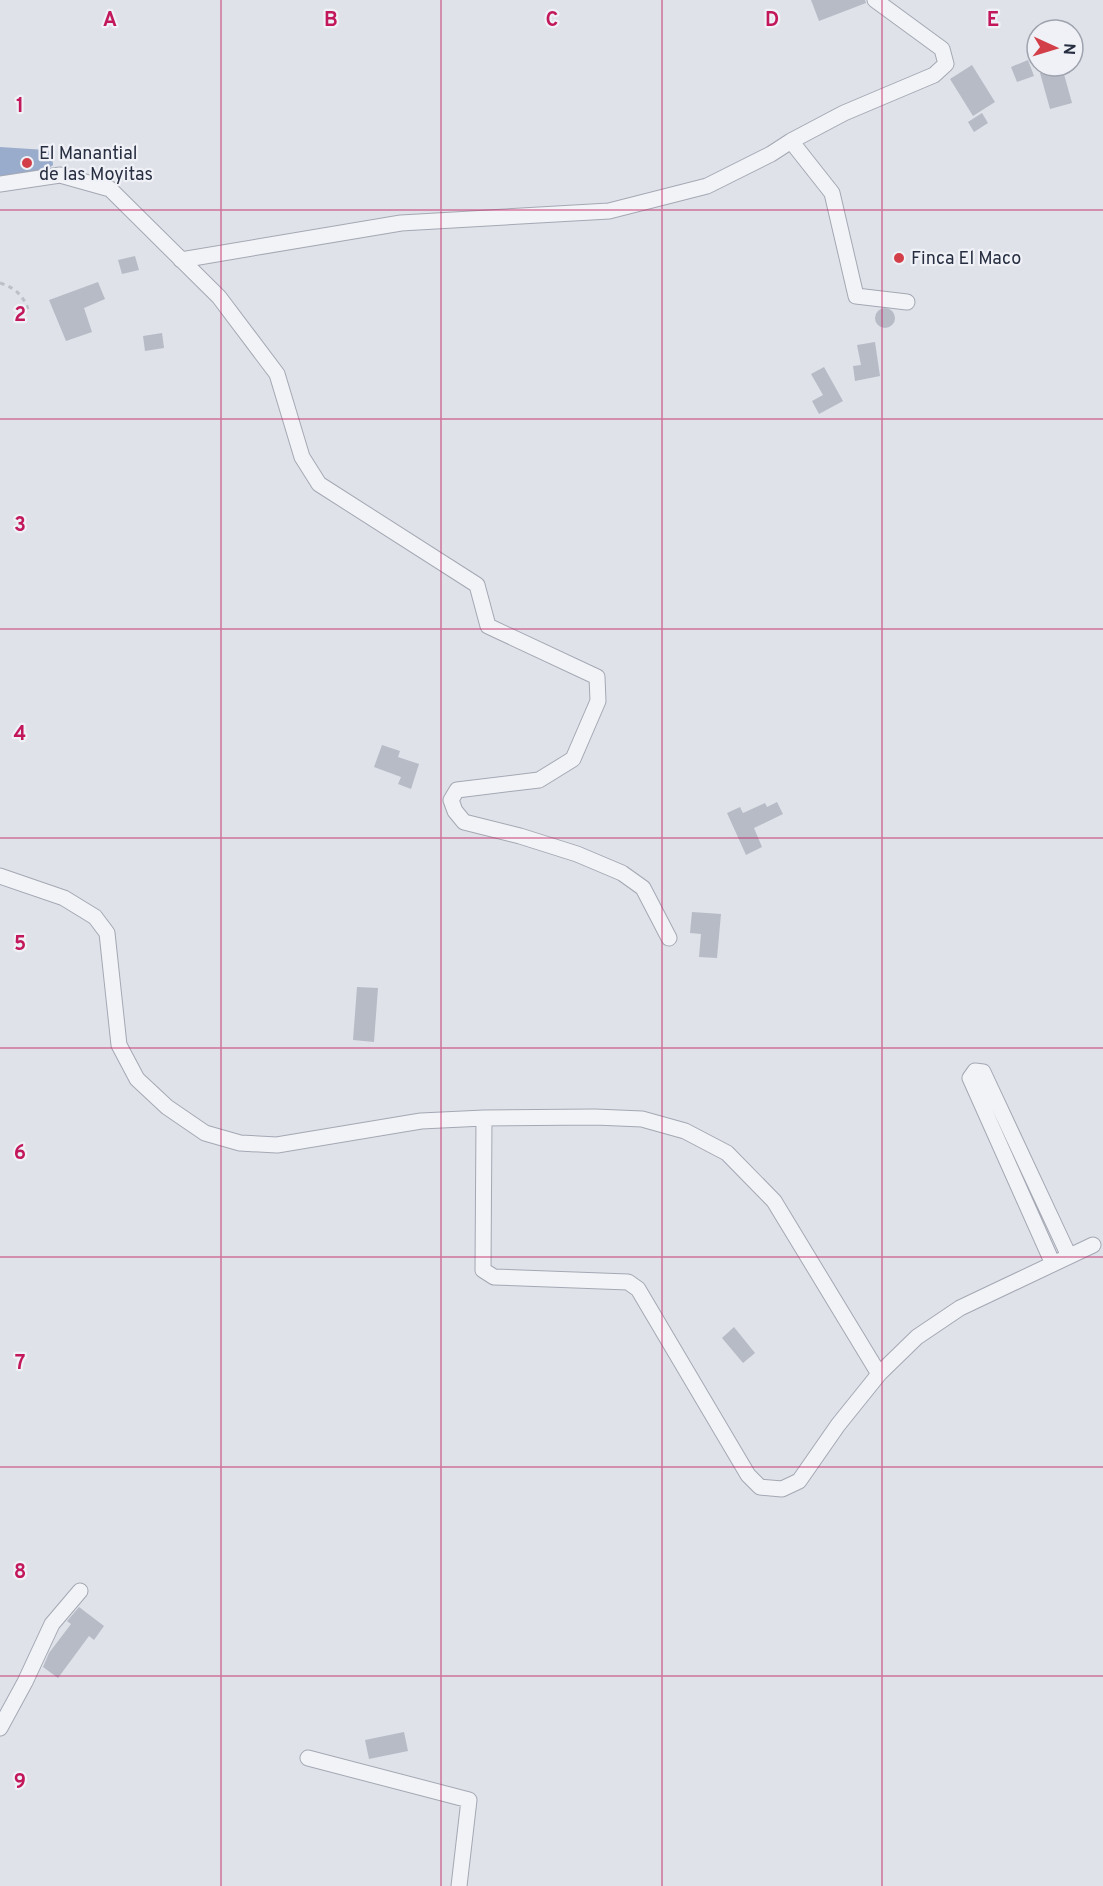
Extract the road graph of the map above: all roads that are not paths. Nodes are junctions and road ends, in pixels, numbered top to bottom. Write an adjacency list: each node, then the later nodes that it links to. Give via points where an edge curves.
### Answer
1 (875, 0): 2 (street, via 942,49 946,64 934,75 844,113)
2 (791, 141): 4 (street, via 707,186 609,211 400,223); 5 (street, via 832,193 856,296)
3 (0, 184): 4 (street, via 60,175 110,189)
4 (181, 260): 7 (street, via 219,297 277,374 302,457 319,484 477,585 488,626 597,677 598,701 573,759 539,780 457,790 452,800 455,811 464,822 558,848 622,873 643,888)
5 (908, 302)
6 (0, 876): 8 (street, via 63,898 95,917 107,933 119,1045 137,1079 167,1107 205,1133 240,1143 277,1145 421,1121)
7 (669, 938)
8 (484, 1118): 12 (street, via 642,1119 685,1131 727,1153 774,1201); 12 (street, via 483,1270 494,1276 628,1282 638,1289 721,1432 760,1487 782,1489 799,1481)
9 (1093, 1245): 10 (street)
10 (1069, 1256): 11 (street); 11 (street, via 983,1072 975,1071 970,1078)
11 (1053, 1264): 12 (street, via 960,1308 917,1338)
12 (879, 1374)
13 (80, 1591): 14 (street, via 52,1624)
14 (0, 1728)
15 (308, 1758): 16 (street, via 469,1800)
16 (459, 1886)

